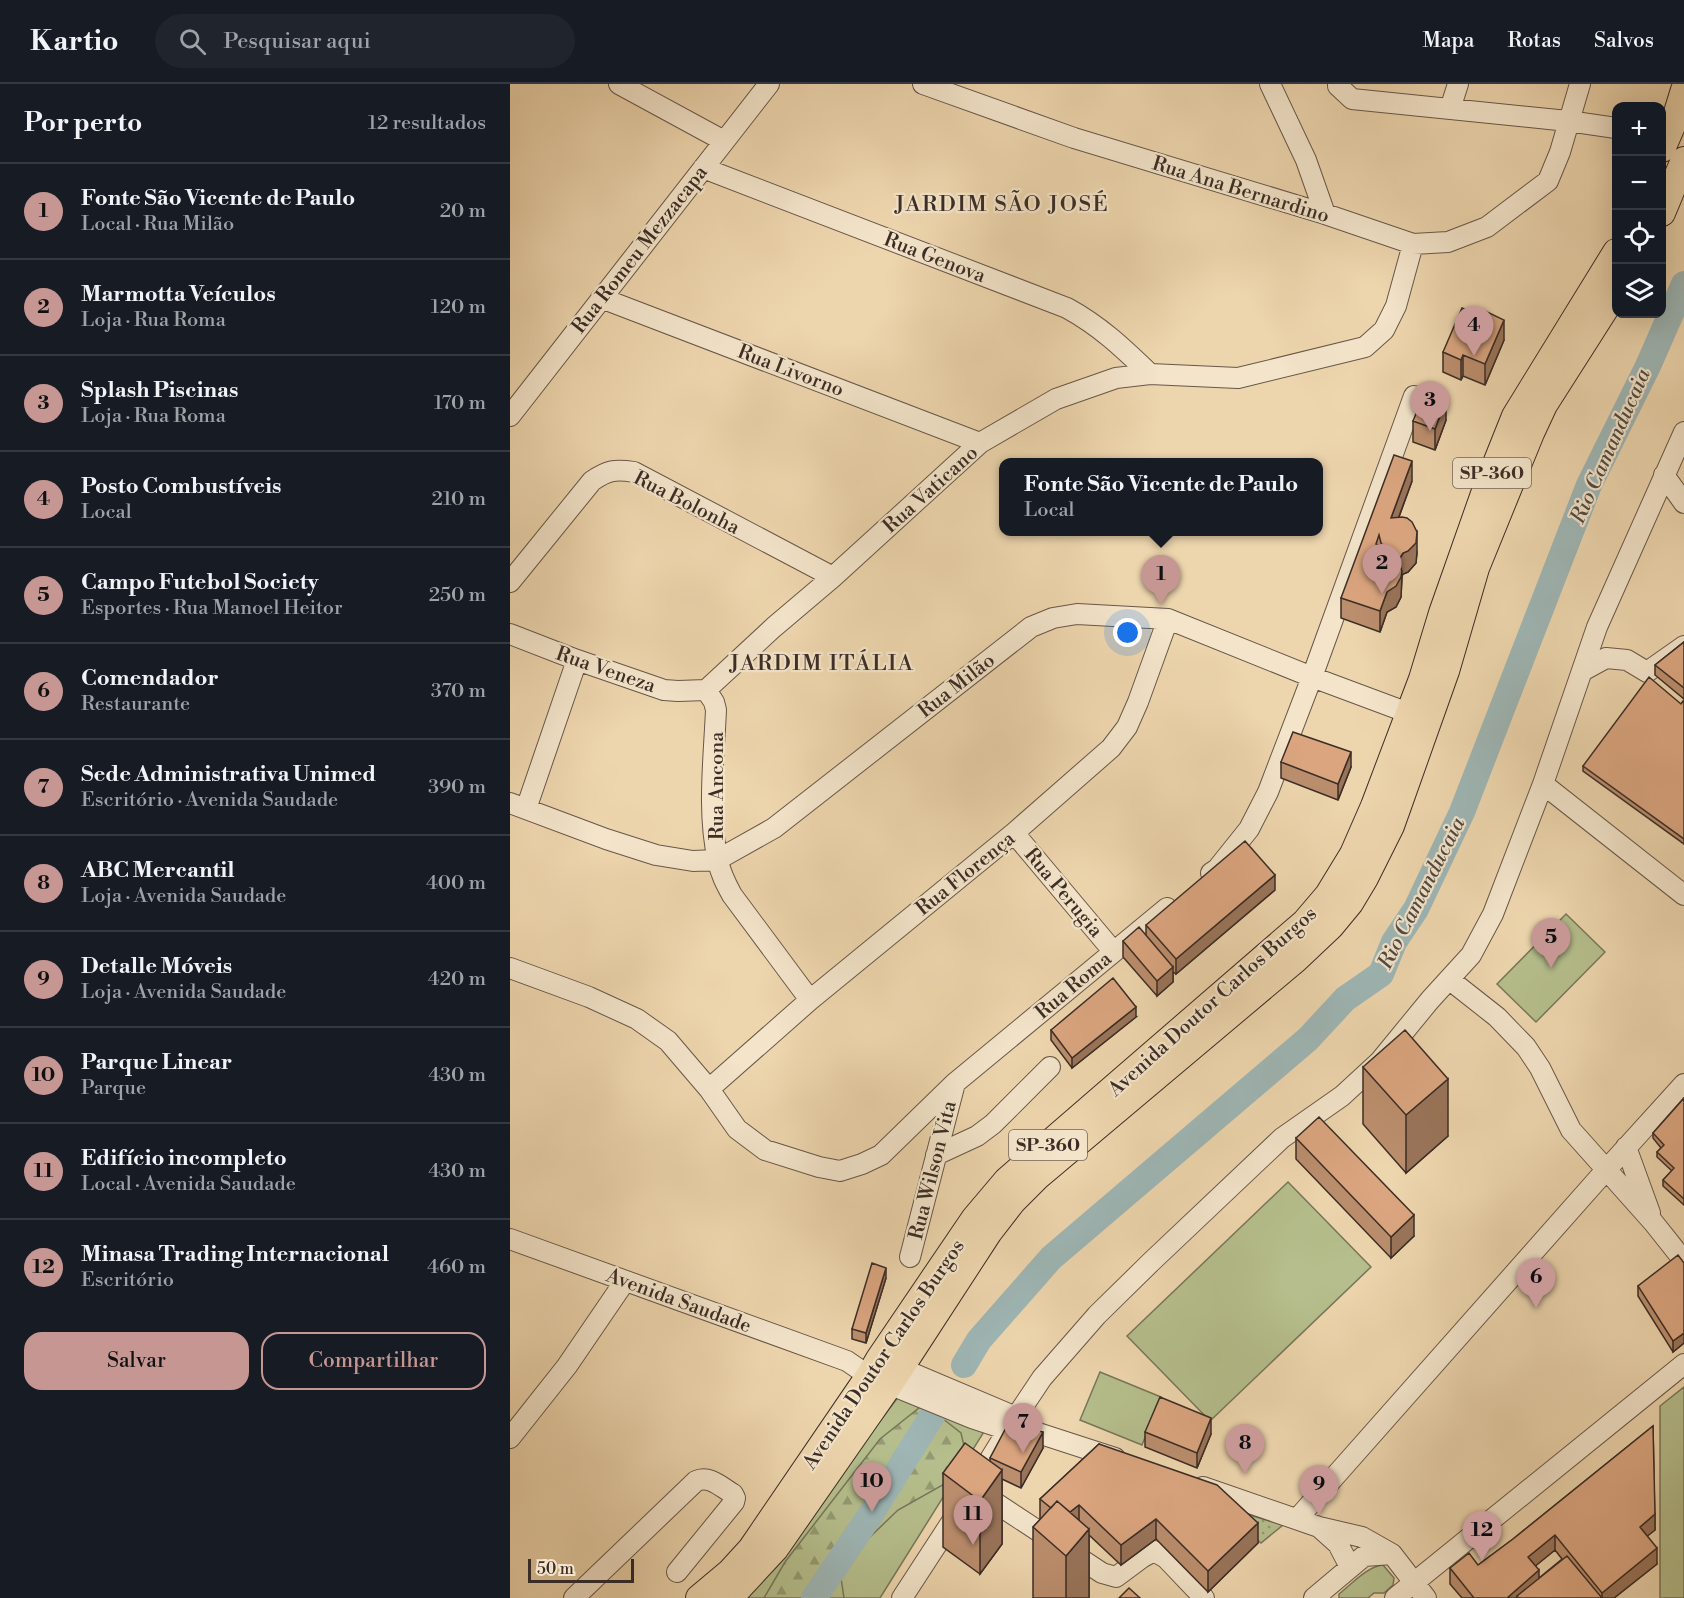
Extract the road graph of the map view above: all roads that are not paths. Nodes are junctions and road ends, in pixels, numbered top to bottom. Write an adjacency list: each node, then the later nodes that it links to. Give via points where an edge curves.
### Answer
1 (619, 84): 14 (street)
2 (770, 84): 14 (street, Rua Romeu Mezzacapa)
3 (923, 84): 8 (street, Rua Ana Bernardino)
4 (1270, 84): 18 (street, via 1306,160)
5 (1458, 84): 10 (street)
6 (1580, 84): 11 (street)
7 (1338, 85): 10 (street, via 1352,99)
8 (959, 90): 18 (street, Rua Ana Bernardino, via 1074,138)
9 (1684, 90): 13 (main road)
10 (1450, 109): 11 (street)
11 (1568, 121): 12 (street); 19 (street, Rua Ana Bernardino, via 1548,181 1487,227 1448,242)
12 (1612, 127)
13 (1666, 140)
14 (724, 141): 16 (street, Rua Romeu Mezzacapa)
15 (1684, 160): 17 (main road)
16 (703, 168): 21 (street, Rua Romeu Mezzacapa); 23 (street, Rua Genova, via 1067,308 1107,333)
17 (1663, 210)
18 (1324, 214): 19 (street, Rua Ana Bernardino)
19 (1413, 244): 23 (street, Rua Vaticano, via 1396,306 1384,330 1365,347 1238,378)
20 (1612, 260): 39 (main road, Avenida Doutor Carlos Burgos / SP-360, via 1515,416 1485,491)
21 (601, 298): 25 (street, Rua Romeu Mezzacapa); 27 (street, Rua Livorno)
22 (1612, 300): 39 (main road, Avenida Doutor Carlos Burgos / SP-360, via 1544,405 1476,568 1446,671)
23 (1150, 374): 27 (street, Rua Vaticano, via 1116,378 1056,399)
24 (1414, 396): 37 (street)
25 (510, 416)
26 (1684, 432): 28 (street)
27 (980, 443): 30 (street, Rua Vaticano)
28 (1664, 475): 29 (street); 36 (street, via 1597,627)
29 (1684, 503)
30 (833, 577): 31 (street, Rua Bolonha, via 634,472 617,470 605,472 592,481); 38 (street, Rua Vaticano)
31 (510, 582)
32 (1168, 619): 37 (street, Rua Milão); 42 (street, Rua Florença, via 1127,727 1111,748); 43 (street, Rua Milão, via 1077,614 1031,627 774,828)
33 (510, 634): 35 (street, Rua Veneza)
34 (1684, 646): 36 (street, via 1647,672 1628,660 1606,658)
35 (577, 660): 38 (street, Rua Veneza, via 664,690); 41 (street)
36 (1584, 670): 40 (street)
37 (1312, 677): 39 (street, Rua Milão); 44 (street, via 1268,792 1249,830 1217,869)
38 (706, 690): 43 (street, Rua Ancona, via 716,710 712,809)
39 (1418, 716): 64 (main road, Avenida Doutor Carlos Burgos / SP-360, via 1391,826 1350,903 1295,960 1021,1193 989,1232)
40 (1543, 784): 45 (street); 49 (street, via 1493,914 1471,955)
41 (518, 806): 43 (street, Rua Milão, via 657,855)
42 (1014, 832): 47 (street, Rua Perugia); 50 (street, Rua Florença)
43 (717, 860): 50 (street, Rua Ancona, via 732,895)
44 (1200, 882)
45 (1684, 895)
46 (1183, 896): 47 (street, Rua Roma)
47 (1113, 951): 52 (street, Rua Roma)
48 (510, 968): 54 (street, Rua Roma, via 637,1019 668,1041)
49 (1450, 980): 57 (street, via 1497,1017 1526,1047 1571,1130); 65 (street, via 1380,1062 1342,1096 1282,1138 1096,1315 1042,1378)
50 (810, 1000): 54 (street, Rua Florença)
51 (1050, 1067): 56 (street, via 993,1124)
52 (955, 1083): 54 (street, Rua Roma, via 881,1155 840,1171 765,1150 737,1130); 56 (street, Rua Wilson Vita)
53 (1684, 1084): 55 (street)
54 (709, 1089)
55 (1626, 1147): 57 (street); 58 (street)
56 (936, 1155): 60 (street, Rua Wilson Vita)
57 (1606, 1170): 58 (street); 70 (street)
58 (1653, 1222): 61 (street)
59 (510, 1239): 62 (street, Avenida Saudade)
60 (910, 1257)
61 (1684, 1261)
62 (625, 1281): 64 (street, Avenida Saudade); 66 (street, via 572,1359)
63 (1684, 1364): 75 (street)
64 (893, 1375): 65 (street); 77 (main road, Avenida Doutor Carlos Burgos / SP-360, via 730,1572); 78 (main road, Avenida Doutor Carlos Burgos / SP-360, via 775,1549)
65 (1012, 1424): 67 (street); 69 (street)
66 (510, 1438)
67 (1129, 1463)
68 (1186, 1481): 70 (street)
69 (972, 1488): 79 (street); 80 (street, via 1102,1573 1116,1577 1154,1551 1166,1558)
70 (1298, 1518): 71 (street)
71 (1320, 1527): 72 (street, via 1362,1537); 73 (street, via 1338,1544)
72 (1392, 1554): 73 (street, via 1364,1556); 75 (street)
73 (1350, 1567): 81 (street)
74 (677, 1572): 76 (street, via 734,1502 733,1494 710,1479 696,1481)
75 (1413, 1582): 82 (street); 83 (street)
76 (574, 1598)
77 (699, 1598)
78 (727, 1598)
79 (902, 1598)
80 (1204, 1598)
81 (1314, 1598)
82 (1395, 1598)
83 (1426, 1598)

